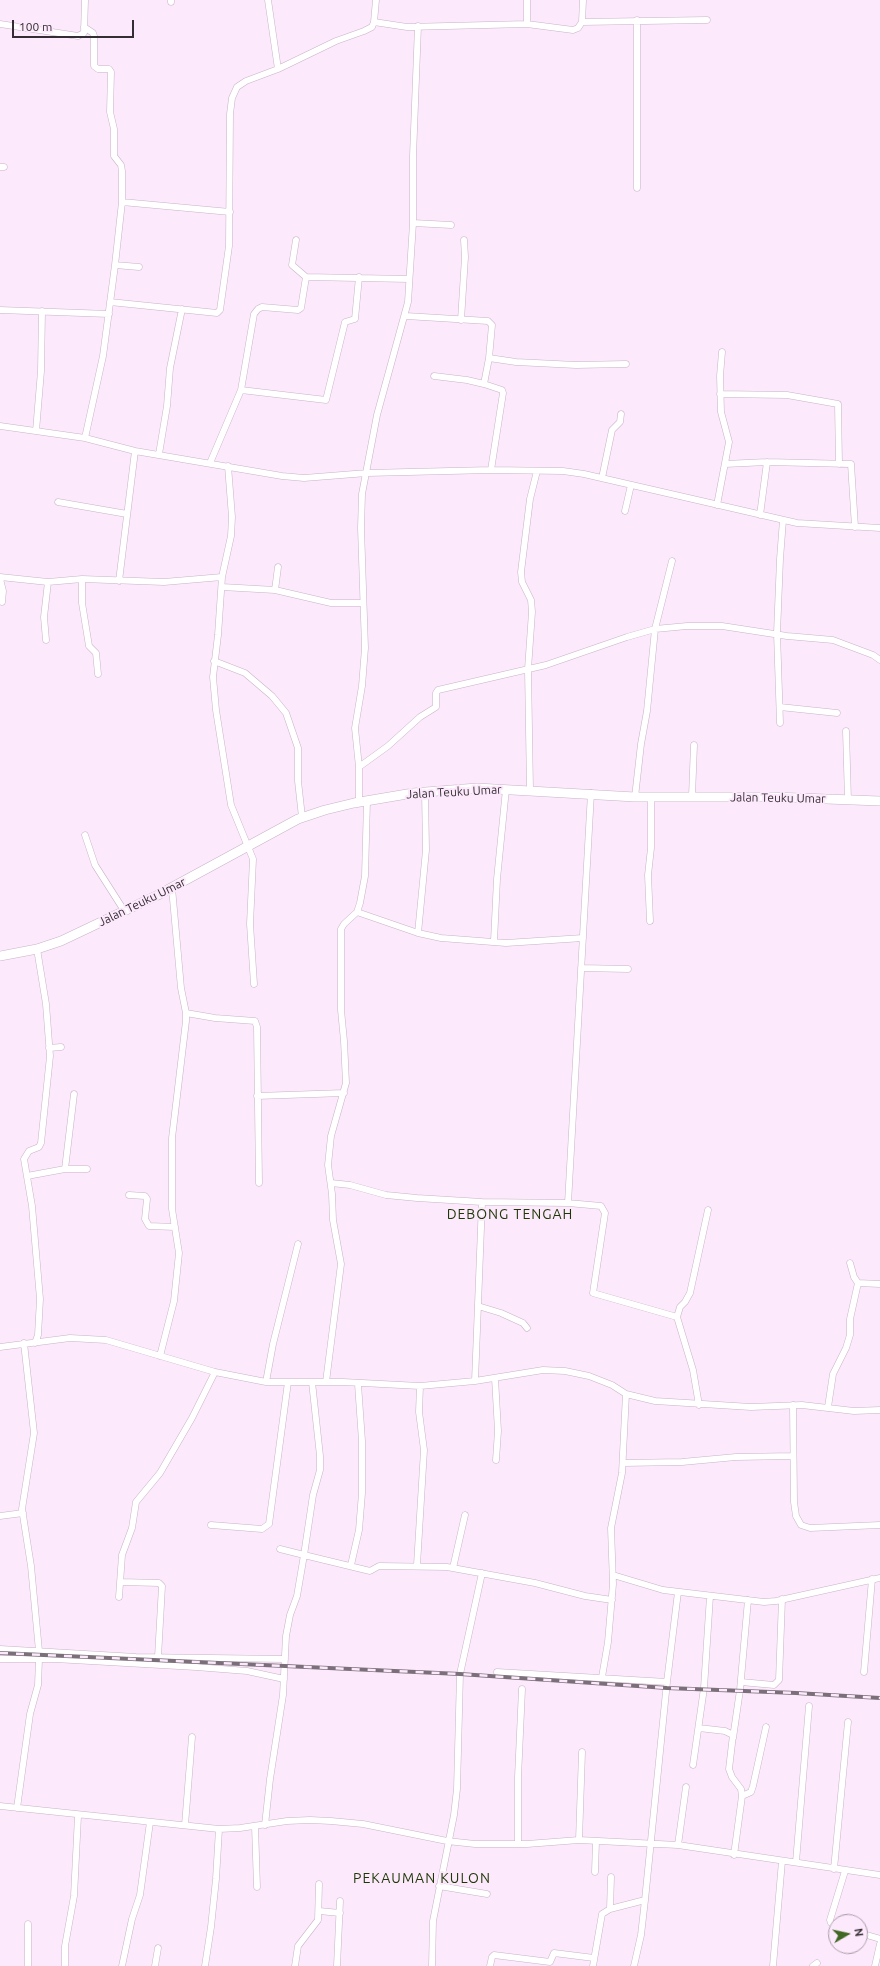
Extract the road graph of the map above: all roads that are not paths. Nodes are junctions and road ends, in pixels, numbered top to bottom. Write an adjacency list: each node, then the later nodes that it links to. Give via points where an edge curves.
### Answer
1 (84, 0): 13 (street)
2 (268, 0): 14 (street)
3 (376, 0): 8 (street)
4 (528, 0): 11 (street)
5 (583, 0): 9 (street)
6 (637, 20): 7 (street); 9 (street); 15 (street)
7 (707, 20)
8 (374, 22): 12 (street); 14 (street, via 364,31 336,41)
9 (582, 22): 11 (street, via 578,28 572,30)
10 (0, 24): 13 (street, via 78,36 84,33)
11 (526, 24): 12 (street)
12 (418, 26): 18 (street)
13 (84, 27): 16 (street, via 94,36 94,66 98,69 109,69 111,72 110,112 114,129 114,156 122,168)
14 (278, 69): 17 (street, via 246,81 237,87 232,98)
15 (638, 188)
16 (122, 202): 17 (street); 22 (street)
17 (230, 212): 28 (street, via 229,246 220,310 217,312)
18 (413, 224): 19 (street); 26 (street)
19 (451, 224)
20 (296, 240): 24 (street, via 292,265)
21 (464, 240): 33 (street)
22 (115, 265): 23 (street); 27 (street)
23 (139, 267)
24 (306, 277): 25 (street); 39 (street, via 301,308 298,310 262,307 254,314)
25 (359, 277): 26 (street); 39 (street, via 355,319 345,322 326,400)
26 (409, 279): 32 (street)
27 (110, 302): 28 (street); 31 (street)
28 (182, 309): 46 (street, via 170,368)
29 (0, 310): 30 (street)
30 (42, 311): 31 (street); 43 (street)
31 (109, 314): 44 (street)
32 (406, 316): 33 (street); 54 (street, via 396,341 377,415)
33 (460, 320): 35 (street, via 491,323)
34 (722, 352): 40 (street)
35 (489, 358): 36 (street, via 561,364); 38 (street)
36 (626, 364)
37 (434, 376): 38 (street)
38 (484, 384): 52 (street, via 502,390 503,394)
39 (241, 390): 48 (street)
40 (720, 394): 49 (street, via 729,442); 50 (street, via 787,395 838,404)
41 (621, 414): 55 (street, via 620,422 612,430)
42 (0, 426): 43 (street)
43 (36, 431): 44 (street)
44 (86, 438): 45 (street)
45 (135, 451): 46 (street); 60 (street)
46 (159, 454): 48 (street)
47 (767, 462): 49 (street); 50 (street); 61 (street)
48 (210, 463): 51 (street)
49 (725, 464): 58 (street)
50 (839, 464): 63 (street, via 852,466)
51 (228, 466): 54 (street, via 304,478); 67 (street, via 231,536)
52 (492, 470): 53 (street); 54 (street)
53 (537, 471): 55 (street, via 563,471); 81 (street, via 530,499 521,564 522,582 532,600)
54 (367, 473): 75 (street, via 362,494)
55 (602, 478): 56 (street)
56 (631, 485): 58 (street); 59 (street)
57 (58, 502): 60 (street)
58 (717, 505): 61 (street)
59 (624, 511)
60 (127, 514): 70 (street)
61 (760, 515): 62 (street)
62 (783, 520): 63 (street); 77 (street)
63 (855, 527): 64 (street)
64 (880, 528)
65 (672, 561): 76 (street)
66 (278, 567): 73 (street)
67 (222, 577): 70 (street, via 164,582); 72 (street)
68 (0, 578): 71 (street); 74 (street)
69 (82, 579): 70 (street); 71 (street); 82 (street, via 82,602 89,646 96,653)
70 (119, 581)
71 (48, 582): 78 (street, via 44,617)
72 (222, 587): 73 (street); 80 (street)
73 (275, 590): 75 (street, via 331,603)
74 (2, 602)
75 (363, 603): 88 (street, via 362,686 354,728)
76 (655, 629): 77 (street, via 722,626); 81 (street); 95 (street)
77 (777, 634): 79 (street, via 846,643); 83 (street)
78 (46, 640)
79 (880, 660)
80 (214, 661): 99 (street, via 245,673 272,696 286,713 298,748); 101 (street, via 216,710 226,784 233,813)
81 (528, 669): 88 (street, via 438,690 436,707); 90 (street)
82 (98, 674)
83 (780, 708): 84 (street); 85 (street)
84 (836, 713)
85 (780, 723)
86 (846, 731): 96 (street)
87 (694, 745): 94 (street)
88 (359, 766): 98 (street)
89 (506, 789): 90 (main road, Jalan Teuku Umar); 91 (main road, Jalan Teuku Umar, via 477,788); 108 (street)
90 (530, 790): 92 (main road, Jalan Teuku Umar)
91 (425, 792): 98 (main road, Jalan Teuku Umar); 106 (street, via 426,850)
92 (591, 793): 95 (main road, Jalan Teuku Umar); 107 (street)
93 (651, 796): 94 (main road, Jalan Teuku Umar); 95 (main road, Jalan Teuku Umar); 105 (street, via 648,875)
94 (692, 796): 96 (main road, Jalan Teuku Umar)
95 (635, 797)
96 (848, 800): 97 (main road, Jalan Teuku Umar)
97 (880, 801)
98 (363, 802): 99 (main road, Jalan Teuku Umar); 104 (street, via 365,876)
99 (302, 817): 101 (main road, Jalan Teuku Umar)
100 (85, 835): 103 (street, via 95,865)
101 (247, 846): 102 (main road, Jalan Teuku Umar); 113 (street, via 254,866 250,924)
102 (172, 888): 103 (main road, Jalan Teuku Umar); 114 (street, via 181,988)
103 (125, 912): 109 (main road, Jalan Teuku Umar)
104 (357, 912): 106 (street); 117 (street, via 341,929 341,1010 346,1068)
105 (650, 921)
106 (418, 933): 108 (street, via 441,938)
107 (583, 938): 108 (street); 111 (street)
108 (494, 941)
109 (37, 949): 110 (main road, Jalan Teuku Umar); 116 (street, via 46,1004)
110 (0, 956)
111 (581, 968): 112 (street); 127 (street)
112 (628, 969)
113 (254, 984)
114 (186, 1013): 119 (street, via 255,1021); 129 (street, via 172,1138 172,1209)
115 (61, 1047): 116 (street)
116 (49, 1048): 122 (street, via 41,1143 40,1147 28,1151 25,1155)
117 (344, 1093): 119 (street); 124 (street, via 331,1136 328,1165)
118 (74, 1094): 121 (street)
119 (257, 1096): 123 (street)
120 (87, 1169): 121 (street)
121 (65, 1170): 122 (street)
122 (26, 1176): 137 (street, via 32,1206 40,1299 38,1335)
123 (259, 1183)
124 (331, 1183): 126 (street, via 350,1185 386,1195); 147 (street, via 333,1220 341,1264)
125 (129, 1195): 129 (street, via 145,1196 147,1199 145,1218 149,1226)
126 (482, 1202): 127 (street); 134 (street)
127 (568, 1202): 135 (street, via 601,1206 605,1213 593,1293)
128 (708, 1210): 135 (street, via 690,1293 677,1312)
129 (175, 1227): 140 (street, via 179,1253 174,1294)
130 (298, 1244): 144 (street)
131 (850, 1263): 132 (street)
132 (858, 1283): 133 (street); 153 (street, via 850,1320 850,1335 832,1374)
133 (880, 1284)
134 (478, 1306): 136 (street, via 501,1313 523,1323); 143 (street)
135 (677, 1317): 151 (street, via 695,1377)
136 (527, 1328)
137 (35, 1343): 138 (street); 140 (street, via 70,1338 106,1340)
138 (24, 1344): 139 (street); 158 (street, via 34,1433)
139 (0, 1347)
140 (160, 1356): 141 (street)
141 (215, 1372): 144 (street); 173 (street, via 160,1473 136,1502 132,1528 122,1555)
142 (495, 1378): 143 (street); 150 (street, via 544,1370 565,1371 589,1376); 156 (street, via 498,1431)
143 (475, 1381): 149 (street)
144 (266, 1382): 145 (street)
145 (288, 1382): 146 (street); 162 (street, via 269,1524 262,1529)
146 (312, 1382): 147 (street); 165 (street, via 320,1470 313,1495)
147 (326, 1382): 148 (street)
148 (358, 1384): 149 (street); 166 (street, via 362,1494 359,1530)
149 (420, 1386): 167 (street, via 419,1412 424,1450)
150 (626, 1394): 151 (street, via 655,1401); 157 (street)
151 (699, 1405): 152 (street)
152 (793, 1405): 153 (street); 155 (street)
153 (828, 1408): 154 (street)
154 (880, 1410)
155 (793, 1456): 157 (street); 163 (street, via 794,1502 796,1516 801,1525 810,1528)
156 (496, 1460)
157 (623, 1463): 170 (street, via 611,1528)
158 (22, 1513): 160 (street); 181 (street)
159 (464, 1515): 168 (street)
160 (0, 1516)
161 (880, 1519): 163 (street)
162 (211, 1525)
163 (880, 1525)
164 (280, 1549): 165 (street)
165 (304, 1555): 166 (street); 185 (street, via 297,1596 287,1632)
166 (351, 1565): 167 (street, via 370,1571 379,1566)
167 (417, 1565): 168 (street)
168 (453, 1568): 169 (street)
169 (482, 1573): 178 (street, via 536,1582); 212 (street, via 460,1674 457,1789)
170 (613, 1575): 174 (street); 178 (street)
171 (880, 1578): 172 (street)
172 (872, 1579): 177 (street); 187 (street)
173 (121, 1582): 176 (street); 183 (street, via 159,1583 162,1586)
174 (678, 1592): 175 (street); 190 (street)
175 (710, 1596): 179 (street); 196 (street)
176 (119, 1597)
177 (782, 1599): 179 (street, via 764,1602); 191 (street, via 779,1680 774,1685)
178 (612, 1600): 188 (street)
179 (748, 1600): 191 (street)
180 (0, 1649): 181 (street)
181 (39, 1651): 183 (street)
182 (0, 1658): 184 (street)
183 (158, 1658): 185 (street)
184 (39, 1659): 189 (street, via 247,1671); 204 (street, via 38,1685 30,1714)
185 (285, 1659): 189 (street)
186 (497, 1672): 188 (street)
187 (864, 1672)
188 (602, 1677): 190 (street)
189 (284, 1679): 208 (street)
190 (667, 1682): 215 (street)
191 (741, 1682): 198 (street)
192 (522, 1689): 214 (street)
193 (809, 1706): 219 (street)
194 (848, 1722): 220 (street)
195 (766, 1727): 202 (street, via 751,1792)
196 (699, 1728): 198 (street, via 725,1730 733,1735); 200 (street)
197 (192, 1738): 207 (street)
198 (733, 1739): 202 (street, via 730,1769)
199 (582, 1752): 211 (street)
200 (693, 1766)
201 (686, 1787): 216 (street)
202 (742, 1796): 217 (street)
203 (0, 1806): 204 (street)
204 (17, 1808): 205 (street)
205 (78, 1816): 206 (street); 242 (street, via 74,1896 66,1946)
206 (150, 1822): 207 (street); 243 (street, via 140,1895)
207 (185, 1825): 210 (street)
208 (265, 1825): 209 (street); 212 (street, via 310,1820 331,1821 393,1829)
209 (255, 1826): 210 (street); 227 (street)
210 (218, 1829): 245 (street, via 216,1879)
211 (579, 1840): 213 (street); 214 (street)
212 (447, 1841): 214 (street); 226 (street)
213 (596, 1841): 215 (street); 222 (street)
214 (518, 1844)
215 (651, 1844): 216 (street); 229 (street)
216 (678, 1845): 217 (street)
217 (734, 1854): 218 (street)
218 (782, 1860): 219 (street); 252 (street)
219 (796, 1862): 220 (street)
220 (834, 1869): 221 (street)
221 (845, 1871): 223 (street); 234 (street)
222 (594, 1872)
223 (880, 1876)
224 (611, 1877): 231 (street)
225 (319, 1884): 232 (street)
226 (439, 1886): 228 (street); 248 (street, via 433,1921)
227 (257, 1887)
228 (487, 1894)
229 (645, 1900): 231 (street); 251 (street)
230 (340, 1901): 233 (street)
231 (610, 1909): 240 (street, via 600,1916)
232 (319, 1911): 233 (street); 246 (street, via 316,1923 298,1946)
233 (340, 1913): 247 (street)
234 (832, 1914)
235 (28, 1924): 241 (street)
236 (868, 1935): 237 (street)
237 (880, 1939)
238 (880, 1944): 253 (street)
239 (158, 1948): 244 (street)
240 (594, 1958): 249 (street, via 554,1953 550,1962 494,1955); 250 (street)
241 (28, 1966)
242 (66, 1966)
243 (122, 1966)
244 (155, 1966)
245 (205, 1966)
246 (295, 1966)
247 (337, 1966)
248 (432, 1966)
249 (490, 1966)
250 (593, 1966)
251 (634, 1966)
252 (773, 1966)
253 (875, 1966)

